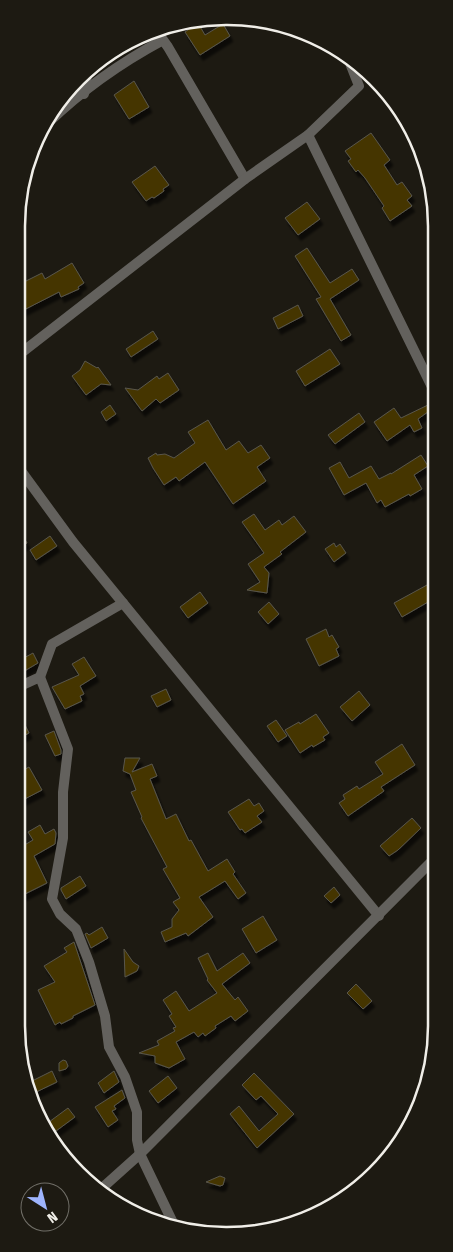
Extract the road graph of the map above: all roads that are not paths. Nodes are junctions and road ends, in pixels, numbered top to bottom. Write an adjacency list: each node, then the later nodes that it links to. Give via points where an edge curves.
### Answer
1 (353, 70): 5 (street, via 359,86)
2 (86, 82): 3 (street)
3 (84, 94): 4 (street); 6 (street, via 111,72 162,40)
4 (63, 109)
5 (308, 135): 6 (street); 8 (street)
6 (245, 179): 7 (street)
7 (25, 350)
8 (428, 379)
9 (25, 476): 10 (street)
10 (123, 603): 11 (street, via 52,644); 14 (street)
11 (40, 677): 12 (street); 15 (street, via 68,749 62,838 52,899 60,914 76,929 90,962 105,1016 109,1047 125,1077 137,1112)
12 (25, 684)
13 (428, 865): 14 (street)
14 (379, 916): 15 (street)
15 (140, 1154): 16 (street); 17 (street)
16 (104, 1185)
17 (171, 1219)

